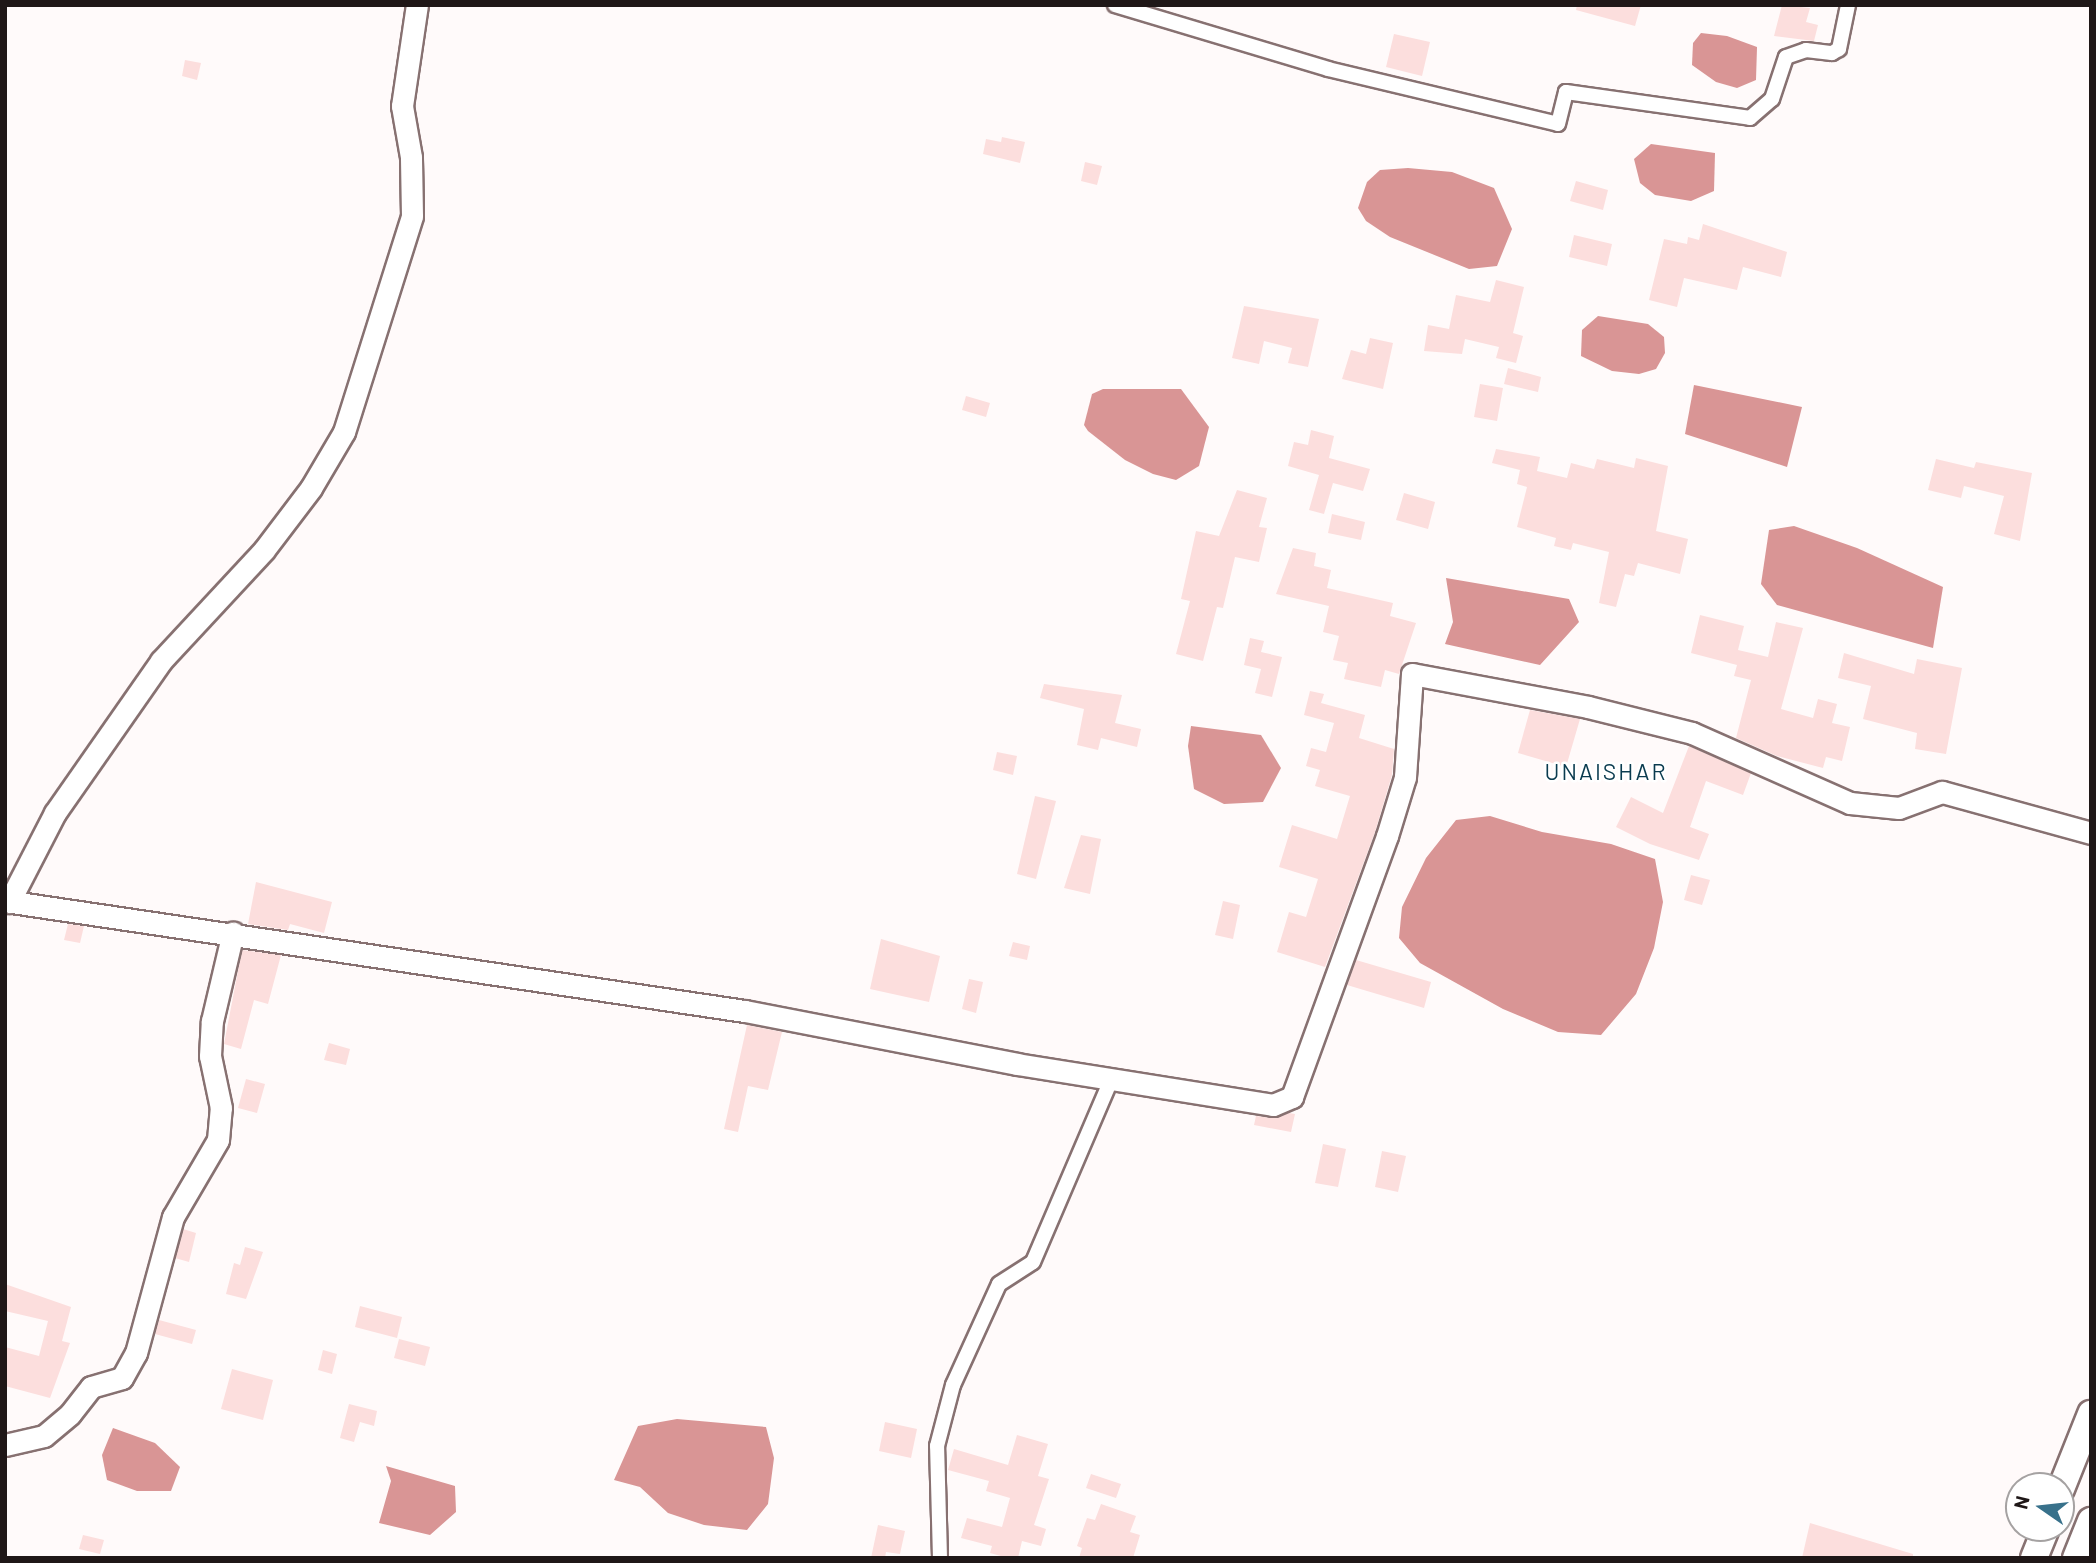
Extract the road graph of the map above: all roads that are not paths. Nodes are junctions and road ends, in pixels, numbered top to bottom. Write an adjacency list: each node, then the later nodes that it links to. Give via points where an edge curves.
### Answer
1 (417, 5): 5 (street, via 402,106 411,157 412,216 344,432 311,488 264,550 161,661 55,813)
2 (1115, 5): 3 (street, via 1328,69 1558,124 1566,92 1750,118 1772,99 1786,57 1806,50 1832,53 1839,49)
3 (1848, 5)
4 (2091, 832): 7 (street, via 1942,792 1899,808 1850,803 1692,733 1588,707 1412,674 1405,777 1292,1097 1273,1105 1244,1104)
5 (7, 901): 6 (street)
6 (233, 932): 7 (street, via 746,1011); 9 (street, via 212,1021 211,1056 221,1108 218,1140 173,1217 136,1353 122,1378 91,1387 70,1414 44,1436)
7 (1111, 1080): 12 (street, via 1033,1262 999,1284 953,1385 937,1446)
8 (2091, 1414): 10 (highway)
9 (5, 1445)
10 (2068, 1472)
11 (2091, 1521): 13 (highway)
12 (940, 1558)
13 (2076, 1558)

